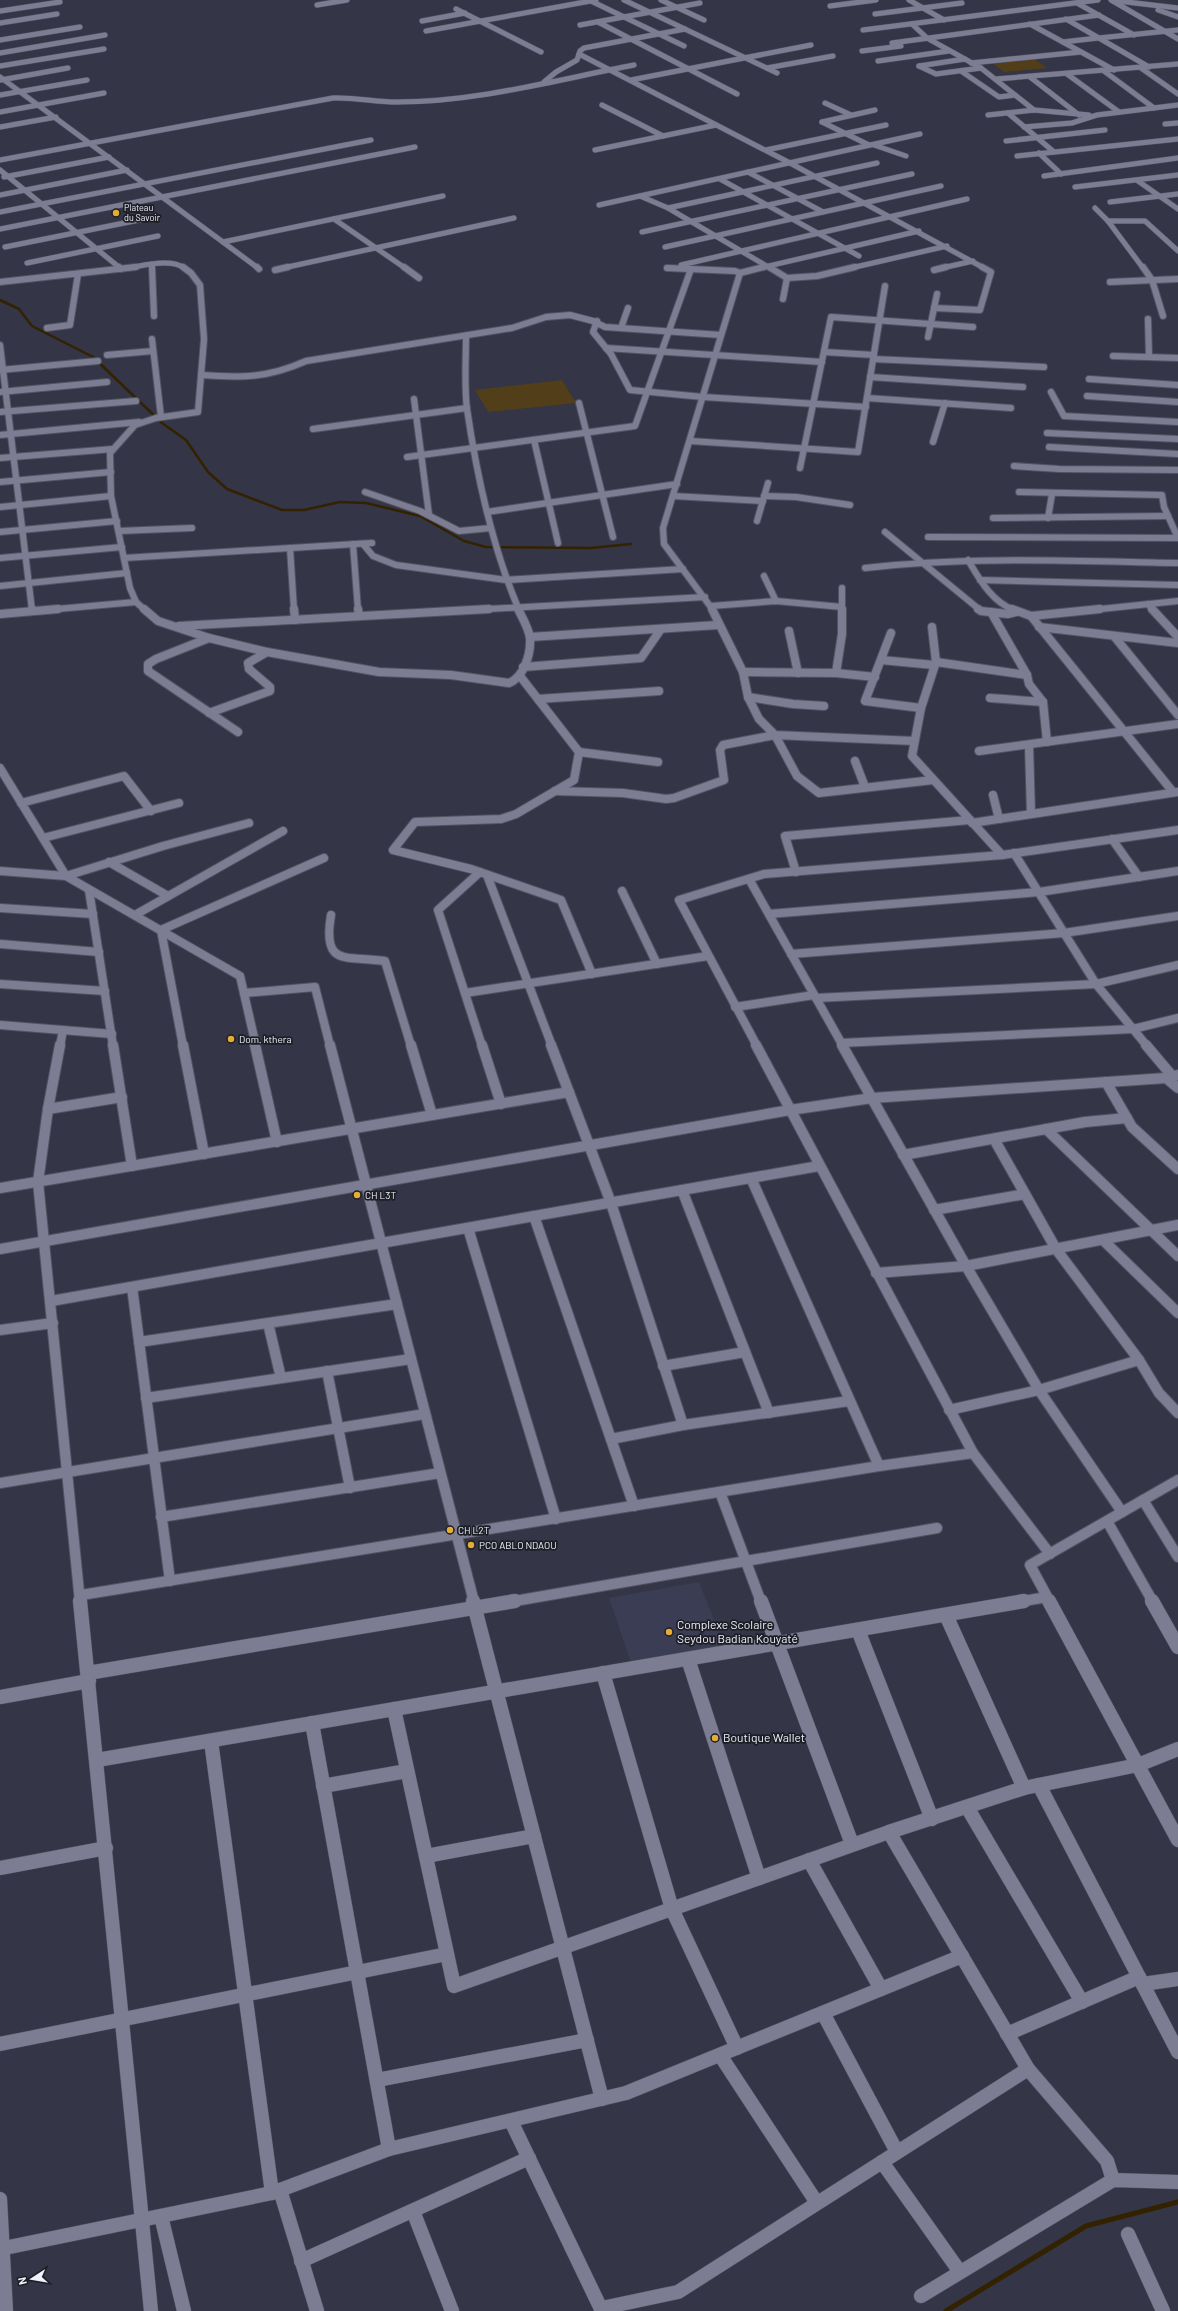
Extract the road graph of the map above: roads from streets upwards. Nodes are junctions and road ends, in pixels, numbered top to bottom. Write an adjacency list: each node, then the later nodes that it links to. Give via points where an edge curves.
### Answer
1 (347, 0): 15 (street)
2 (553, 0): 17 (street)
3 (594, 0): 17 (street); 31 (street)
4 (624, 0): 26 (street)
5 (661, 0): 19 (street)
6 (876, 0): 18 (street)
7 (909, 0): 21 (street)
8 (1098, 0): 14 (street)
9 (1110, 0): 16 (street); 52 (street)
10 (1151, 0): 16 (street)
11 (60, 2): 24 (street)
12 (960, 2): 20 (street); 21 (street)
13 (700, 3): 19 (street)
14 (1078, 3): 29 (street); 30 (street)
15 (317, 5)
16 (1149, 5): 22 (street); 32 (street)
17 (564, 6): 38 (street)
18 (830, 6)
19 (677, 7): 26 (street); 34 (street)
20 (967, 7)
21 (923, 8): 28 (street); 35 (street)
22 (1178, 8)
23 (456, 9): 27 (street)
24 (0, 11)
25 (972, 11): 30 (street)
26 (650, 12): 31 (street); 47 (street)
27 (465, 13): 37 (street); 38 (street)
28 (875, 14)
29 (1099, 15): 33 (street); 55 (street)
30 (977, 16): 35 (street); 36 (street)
31 (624, 17): 39 (street); 53 (street)
32 (1178, 17)
33 (1066, 19): 43 (street); 57 (street)
34 (704, 20)
35 (944, 20): 41 (street)
36 (982, 20)
37 (422, 21)
38 (480, 21): 51 (street); 69 (street)
39 (598, 22): 44 (street); 58 (street)
40 (0, 23): 46 (street, via 57,17)
41 (912, 24): 49 (street); 56 (street)
42 (987, 24): 48 (street)
43 (1030, 24): 48 (street); 62 (street)
44 (580, 25)
45 (80, 27): 60 (street)
46 (0, 29)
47 (685, 29): 53 (street); 74 (street)
48 (993, 29): 56 (street)
49 (863, 30)
50 (1178, 30): 52 (street)
51 (426, 31)
52 (1165, 32): 55 (street); 59 (street)
53 (659, 34): 58 (street); 65 (street)
54 (105, 35): 71 (street)
55 (1134, 35): 57 (street)
56 (927, 38): 61 (street); 63 (street)
57 (1098, 38): 62 (street); 82 (street)
58 (631, 39): 72 (street, via 584,48); 87 (street)
59 (1178, 39)
60 (0, 40)
61 (933, 41): 67 (street); 68 (street)
62 (1062, 42): 70 (street)
63 (892, 43)
64 (811, 45): 74 (street)
65 (684, 46)
66 (104, 49): 81 (street)
67 (949, 50): 75 (street); 76 (street)
68 (862, 51)
69 (541, 52)
70 (1081, 52): 77 (street); 89 (street)
71 (0, 53)
72 (579, 54): 88 (street); 100 (street, via 577,60)
73 (833, 56): 84 (street)
74 (746, 58): 84 (street); 87 (street)
75 (965, 59): 77 (street); 91 (street, via 919,66 936,74)
76 (878, 61)
77 (971, 62): 85 (street)
78 (1178, 64): 80 (street)
79 (634, 65): 88 (street)
80 (1170, 65): 82 (street); 90 (street)
81 (0, 66)
82 (1149, 67): 86 (street)
83 (68, 68): 96 (street)
84 (767, 68): 93 (street)
85 (981, 68): 91 (street); 97 (street)
86 (1141, 68): 89 (street); 104 (street)
87 (688, 69): 99 (street); 103 (street)
88 (610, 70): 99 (street); 100 (street)
89 (1114, 70): 92 (street)
90 (1178, 70)
91 (961, 71): 106 (street, via 999,97)
92 (1104, 71): 94 (street); 111 (street)
93 (777, 73)
94 (1067, 74): 95 (street); 115 (street)
95 (1030, 77): 97 (street); 117 (street)
96 (1, 79): 101 (street)
97 (996, 79): 106 (street)
98 (87, 80): 101 (street)
99 (631, 80): 125 (street)
100 (544, 82): 137 (street, via 471,96 396,102 353,97 333,98)
101 (21, 92): 105 (street); 108 (street)
102 (104, 93): 108 (street)
103 (737, 94)
104 (1178, 94)
105 (0, 95)
106 (1015, 95): 113 (street)
107 (825, 103): 118 (street)
108 (40, 105): 114 (street); 121 (street)
109 (602, 105): 132 (street)
110 (1178, 105): 111 (street)
111 (1154, 108): 115 (street)
112 (875, 110): 118 (street)
113 (1034, 110): 116 (street); 117 (street)
114 (0, 112)
115 (1119, 112): 120 (street)
116 (1008, 113): 119 (street); 127 (street)
117 (1078, 114): 120 (street); 122 (street)
118 (851, 115): 130 (street, via 822,122)
119 (988, 115)
120 (1097, 115): 122 (street)
121 (56, 117): 128 (street); 137 (street)
122 (1084, 119): 127 (street, via 1072,123)
123 (1178, 123): 124 (street)
124 (1165, 124)
125 (716, 125): 132 (street); 141 (street)
126 (886, 125): 130 (street)
127 (1024, 126): 133 (street)
128 (0, 127)
129 (1106, 130): 133 (street)
130 (845, 134): 138 (street); 141 (street)
131 (920, 134): 138 (street)
132 (663, 136): 140 (street)
133 (1038, 138): 136 (street); 142 (street)
134 (1178, 139): 142 (street)
135 (371, 140): 165 (street)
136 (1006, 141)
137 (90, 143): 146 (street); 148 (street)
138 (871, 145): 144 (street); 149 (street)
139 (415, 147): 177 (street)
140 (595, 150)
141 (766, 150): 149 (street)
142 (1054, 152): 143 (street)
143 (1039, 154): 145 (street); 156 (street)
144 (906, 156)
145 (1017, 156)
146 (109, 157): 153 (street); 158 (street)
147 (1178, 158): 151 (street)
148 (0, 160)
149 (790, 163): 154 (street); 159 (street)
150 (877, 163): 159 (street)
151 (1125, 166): 156 (street); 163 (street)
152 (0, 170): 158 (street)
153 (127, 170): 165 (street); 170 (street)
154 (748, 172): 162 (street); 166 (street)
155 (912, 174): 169 (street)
156 (1061, 174): 160 (street)
157 (1178, 175): 163 (street)
158 (7, 176): 161 (street); 170 (street)
159 (815, 176): 166 (street); 169 (street)
160 (1044, 176)
161 (0, 177)
162 (720, 179): 171 (street); 176 (street)
163 (1148, 179): 164 (street)
164 (1138, 181): 168 (street); 174 (street)
165 (145, 184): 177 (street); 182 (street)
166 (772, 185): 171 (street); 178 (street)
167 (941, 186): 181 (street)
168 (1076, 187)
169 (840, 189): 178 (street); 181 (street)
170 (24, 190): 173 (street); 182 (street)
171 (743, 192): 184 (street); 185 (street)
172 (1178, 194): 174 (street)
173 (0, 195)
174 (1161, 195): 180 (street); 187 (street)
175 (443, 196): 194 (street)
176 (640, 196): 183 (street); 185 (street)
177 (162, 197): 191 (street); 205 (street)
178 (797, 199): 184 (street); 189 (street)
179 (967, 199): 190 (street)
180 (1110, 202)
181 (866, 203): 189 (street); 190 (street)
182 (42, 204): 188 (street); 191 (street)
183 (599, 205)
184 (767, 205): 195 (street); 196 (street)
185 (668, 208): 196 (street)
186 (1095, 208): 197 (street)
187 (1178, 209)
188 (0, 212)
189 (823, 212): 195 (street)
190 (892, 217): 199 (street); 202 (street)
191 (58, 218): 198 (street); 200 (street)
192 (149, 218): 200 (street)
193 (514, 218): 209 (street)
194 (334, 219): 205 (street); 209 (street)
195 (793, 219): 202 (street); 204 (street)
196 (692, 221): 201 (street); 204 (street)
197 (1108, 221): 213 (street, via 1145,221); 231 (street)
198 (0, 229)
199 (919, 231): 206 (street); 210 (street)
200 (76, 232): 207 (street); 211 (street)
201 (642, 232)
202 (818, 233): 210 (street); 212 (street)
203 (158, 236): 211 (street)
204 (716, 236): 208 (street); 212 (street)
205 (223, 242): 222 (street)
206 (947, 246): 215 (street); 229 (street, via 816,276)
207 (5, 247)
208 (665, 247)
209 (376, 248): 224 (street); 228 (street)
210 (845, 248): 214 (street); 219 (street)
211 (97, 249): 216 (street); 221 (street)
212 (742, 251): 218 (street); 219 (street)
213 (1178, 251)
214 (859, 256)
215 (973, 261): 225 (street); 238 (street, via 991,272 982,309)
216 (27, 263)
217 (152, 264): 221 (street); 239 (street); 268 (street, via 178,264 191,272 200,285 204,340)
218 (681, 265)
219 (768, 266): 226 (street); 229 (street)
220 (667, 268): 223 (street)
221 (121, 269): 227 (street)
222 (258, 269)
223 (691, 269): 226 (street); 248 (street)
224 (275, 270)
225 (934, 270)
226 (740, 273): 249 (street)
227 (78, 274): 232 (street); 246 (street, via 70,325)
228 (419, 278)
229 (787, 278): 236 (street)
230 (1178, 279): 231 (street)
231 (1152, 280): 233 (street); 240 (street)
232 (0, 282)
233 (1110, 282)
234 (885, 286): 242 (street)
235 (937, 294): 238 (street)
236 (783, 299)
237 (628, 308): 247 (street)
238 (934, 308): 244 (street)
239 (154, 316)
240 (1163, 316)
241 (1148, 319): 262 (street)
242 (880, 320): 244 (street); 257 (street, via 831,317); 261 (street)
243 (597, 322): 247 (street, via 605,327); 250 (street, via 576,316 544,316 512,328); 254 (street, via 593,332)
244 (931, 324): 245 (street); 251 (street)
245 (973, 327)
246 (47, 328)
247 (621, 328): 248 (street)
248 (669, 331): 249 (street); 256 (street)
249 (721, 335): 259 (street)
250 (466, 336): 268 (street, via 306,361 276,373 236,378); 287 (street)
251 (928, 338)
252 (152, 339): 255 (street)
253 (0, 345): 267 (street)
254 (606, 348): 256 (street); 275 (street, via 630,390)
255 (153, 351): 258 (street); 292 (street)
256 (662, 352): 259 (street); 275 (street)
257 (824, 352): 261 (street); 265 (street)
258 (107, 355)
259 (715, 355): 265 (street); 278 (street)
260 (1113, 356): 262 (street)
261 (874, 357): 266 (street); 269 (street)
262 (1149, 357): 263 (street)
263 (1178, 358)
264 (98, 361): 267 (street)
265 (822, 362): 284 (street)
266 (1044, 367)
267 (2, 370): 274 (street)
268 (201, 375): 292 (street, via 198,412)
269 (870, 377): 273 (street); 279 (street)
270 (1089, 379): 272 (street)
271 (107, 382): 274 (street)
272 (1178, 385)
273 (1023, 387)
274 (3, 391): 290 (street)
275 (648, 392): 278 (street); 297 (street, via 635,426)
276 (1051, 392): 294 (street, via 1064,416)
277 (1087, 396): 282 (street)
278 (703, 397): 284 (street); 302 (street)
279 (867, 398): 285 (street); 286 (street)
280 (414, 399): 291 (street)
281 (136, 401): 290 (street)
282 (1178, 402)
283 (579, 403): 297 (street)
284 (813, 404): 286 (street); 307 (street)
285 (945, 404): 288 (street); 303 (street)
286 (866, 407): 307 (street, via 858,452)
287 (467, 408): 291 (street); 306 (street)
288 (1012, 408)
289 (0, 412): 290 (street)
290 (8, 412): 298 (street)
291 (416, 415): 295 (street); 309 (street)
292 (161, 417): 293 (street)
293 (143, 422): 298 (street); 305 (street, via 130,428)
294 (1178, 422)
295 (313, 429)
296 (1047, 432): 300 (street)
297 (586, 433): 301 (street); 324 (street)
298 (11, 434): 299 (street); 310 (street)
299 (0, 435)
300 (1178, 439)
301 (534, 440): 306 (street); 328 (street)
302 (690, 441): 307 (street); 320 (street)
303 (933, 442)
304 (1048, 447): 308 (street)
305 (113, 448): 310 (street); 316 (street, via 110,453)
306 (474, 448): 309 (street); 332 (street)
307 (804, 448): 314 (street)
308 (1178, 454)
309 (421, 455): 311 (street); 333 (street)
310 (14, 457): 312 (street); 317 (street)
311 (407, 457)
312 (0, 458)
313 (1014, 466): 315 (street)
314 (800, 468)
315 (1178, 470)
316 (111, 472): 317 (street); 325 (street)
317 (16, 481): 318 (street); 329 (street)
318 (0, 482)
319 (768, 483): 327 (street)
320 (677, 484): 324 (street); 326 (street)
321 (365, 492): 333 (street, via 396,501)
322 (1019, 492): 323 (street)
323 (1052, 494): 334 (street, via 1162,495); 336 (street)
324 (602, 495): 328 (street); 345 (street)
325 (112, 496): 329 (street); 337 (street)
326 (673, 496): 327 (street); 361 (street, via 663,528 664,544)
327 (763, 499): 330 (street, via 796,497); 338 (street)
328 (549, 503): 332 (street); 349 (street)
329 (19, 505): 331 (street); 341 (street)
330 (850, 505)
331 (0, 507)
332 (487, 512): 340 (street)
333 (429, 515): 340 (street, via 460,531)
334 (1168, 516): 336 (street); 347 (street)
335 (993, 518): 336 (street)
336 (1048, 518)
337 (117, 521): 341 (street); 342 (street)
338 (757, 521)
339 (192, 528): 342 (street)
340 (491, 528): 364 (street)
341 (22, 530): 343 (street); 354 (street)
342 (119, 531): 352 (street)
343 (0, 532)
344 (885, 532): 358 (street)
345 (613, 537)
346 (928, 537): 347 (street)
347 (1178, 538)
348 (372, 543): 351 (street)
349 (558, 543)
350 (353, 544): 351 (street); 353 (street); 382 (street)
351 (363, 544): 364 (street, via 373,557 382,560 413,567 483,574)
352 (122, 547): 354 (street); 356 (street)
353 (290, 548): 356 (street); 384 (street)
354 (26, 556): 355 (street); 366 (street)
355 (0, 558)
356 (124, 558): 362 (street)
357 (968, 560): 358 (street); 359 (street); 365 (street)
358 (920, 561): 360 (street); 380 (street, via 981,611)
359 (1178, 563)
360 (865, 568)
361 (683, 569): 364 (street); 370 (street)
362 (127, 573): 366 (street); 373 (street)
363 (764, 576): 371 (street)
364 (506, 580): 377 (street)
365 (980, 580): 368 (street); 379 (street, via 1001,605)
366 (29, 583): 367 (street); 378 (street)
367 (0, 586)
368 (1178, 586)
369 (842, 588): 376 (street)
370 (705, 597): 375 (street); 377 (street)
371 (776, 601): 375 (street); 376 (street)
372 (1178, 601): 374 (street)
373 (136, 602): 378 (street); 386 (street, via 158,621)
374 (1148, 604): 383 (street); 394 (street)
375 (711, 606): 385 (street)
376 (842, 607): 403 (street, via 842,634)
377 (518, 608): 382 (street); 392 (street)
378 (32, 611): 381 (street)
379 (1018, 611): 380 (street, via 1008,614); 383 (street)
380 (991, 612): 404 (street)
381 (0, 614)
382 (359, 616): 384 (street)
383 (1031, 616): 388 (street)
384 (295, 620): 386 (street)
385 (718, 625): 389 (street); 401 (street)
386 (173, 626): 395 (street)
387 (932, 627): 399 (street)
388 (1039, 627): 393 (street); 418 (street)
389 (661, 628): 392 (street); 400 (street, via 641,658)
390 (789, 631): 402 (street)
391 (891, 633): 398 (street)
392 (530, 636): 400 (street, via 528,657)
393 (1114, 636): 396 (street); 415 (street)
394 (1178, 637)
395 (209, 638): 397 (street); 414 (street, via 156,659 148,664 148,671)
396 (1178, 643)
397 (266, 652): 405 (street, via 379,672 451,675 509,683); 414 (street, via 248,663 249,669 270,687 270,691)
398 (881, 660): 399 (street); 406 (street)
399 (935, 664): 404 (street); 413 (street)
400 (524, 667): 405 (street)
401 (743, 672): 402 (street); 408 (street)
402 (798, 673): 403 (street)
403 (836, 673): 406 (street)
404 (1027, 675): 411 (street, via 1029,684)
405 (520, 676): 410 (street)
406 (874, 677): 413 (street, via 865,701)
407 (659, 691): 410 (street)
408 (748, 697): 412 (street); 419 (street, via 759,719)
409 (990, 698): 411 (street)
410 (538, 699): 423 (street)
411 (1043, 702): 421 (street)
412 (824, 706)
413 (921, 708): 420 (street)
414 (209, 713): 417 (street)
415 (1178, 715)
416 (1178, 724): 418 (street)
417 (238, 732)
418 (1124, 732): 421 (street); 431 (street)
419 (775, 735): 420 (street); 429 (street, via 798,779 808,788 819,793); 430 (street, via 723,745 720,750 724,780 674,798)
420 (914, 741): 428 (street, via 912,756)
421 (1047, 742): 422 (street)
422 (1029, 745): 424 (street); 436 (street)
423 (579, 752): 426 (street); 430 (street, via 574,780)
424 (979, 752)
425 (855, 761): 429 (street)
426 (658, 762)
427 (0, 768): 433 (street)
428 (933, 780): 429 (street); 438 (street)
429 (865, 788)
430 (555, 791): 451 (street, via 516,814 501,819 415,822 393,850)
431 (1176, 792): 436 (street)
432 (993, 795): 437 (street)
433 (21, 802): 435 (street, via 124,776); 442 (street)
434 (178, 803): 435 (street)
435 (151, 811): 442 (street)
436 (1030, 814): 437 (street)
437 (999, 819): 438 (street)
438 (971, 821): 445 (street); 450 (street, via 785,836)
439 (249, 823): 447 (street)
440 (1178, 830): 443 (street)
441 (283, 832): 458 (street)
442 (43, 838): 452 (street)
443 (1112, 839): 444 (street); 453 (street)
444 (1014, 853): 445 (street); 457 (street)
445 (1002, 855): 450 (street)
446 (324, 858): 465 (street)
447 (109, 862): 452 (street); 458 (street)
448 (0, 871): 452 (street)
449 (1178, 871): 453 (street)
450 (796, 872): 454 (street, via 764,874)
451 (484, 873): 473 (street, via 561,900); 475 (street); 478 (street, via 438,910)
452 (66, 876): 455 (street)
453 (1139, 877): 457 (street)
454 (749, 879): 461 (street); 470 (street, via 679,900)
455 (89, 890): 460 (street); 462 (street)
456 (622, 891): 471 (street)
457 (1039, 892): 461 (street); 466 (street)
458 (168, 896): 462 (street)
459 (0, 908): 460 (street)
460 (93, 914): 468 (street)
461 (769, 914): 469 (street)
462 (135, 915): 465 (street)
463 (332, 915): 497 (street, via 328,939 334,952 352,959 385,961)
464 (1178, 916): 466 (street)
465 (161, 930): 479 (street, via 240,976); 504 (street)
466 (1064, 933): 469 (street); 476 (street)
467 (0, 944): 468 (street)
468 (99, 952): 477 (street)
469 (791, 954): 480 (street)
470 (708, 956): 471 (street); 481 (street)
471 (657, 964): 473 (street)
472 (1178, 964): 476 (street)
473 (592, 974): 475 (street)
474 (0, 984): 477 (street)
475 (529, 984): 478 (street); 491 (street)
476 (1096, 984): 480 (street); 484 (street)
477 (105, 991): 486 (street)
478 (465, 993): 494 (street)
479 (244, 994): 499 (street, via 315,987); 502 (street)
480 (815, 996): 481 (street); 487 (street)
481 (736, 1007): 496 (street)
482 (1178, 1018): 484 (street)
483 (0, 1025): 485 (street)
484 (1133, 1028): 487 (street); 488 (street)
485 (63, 1030): 486 (street); 495 (street)
486 (112, 1034): 492 (street)
487 (841, 1043): 493 (street)
488 (1172, 1077): 489 (street); 490 (street)
489 (1106, 1082): 493 (street); 498 (street)
490 (1178, 1088)
491 (569, 1092): 494 (street); 503 (street)
492 (122, 1097): 495 (street); 506 (street)
493 (872, 1098): 496 (street); 505 (street)
494 (501, 1104): 497 (street)
495 (48, 1109): 510 (street)
496 (790, 1110): 503 (street); 507 (street)
497 (432, 1115): 499 (street)
498 (1127, 1118): 500 (street); 508 (street, via 1132,1127)
499 (351, 1129): 502 (street); 511 (street)
500 (1046, 1129): 501 (street); 520 (street)
501 (994, 1139): 505 (street); 514 (street)
502 (277, 1142): 504 (street)
503 (589, 1145): 511 (street); 515 (street)
504 (204, 1154): 506 (street)
505 (904, 1155): 516 (street)
506 (132, 1166): 510 (street)
507 (820, 1166): 509 (street); 528 (street)
508 (1178, 1169)
509 (751, 1178): 513 (street); 545 (street)
510 (38, 1182): 512 (street); 522 (street)
511 (366, 1184): 522 (street); 523 (street)
512 (0, 1188)
513 (682, 1190): 515 (street); 537 (street)
514 (1025, 1194): 516 (street); 525 (street)
515 (611, 1203): 517 (street); 540 (street)
516 (934, 1210): 527 (street)
517 (534, 1216): 519 (street); 552 (street)
518 (1178, 1225): 520 (street)
519 (468, 1228): 523 (street); 566 (street)
520 (1151, 1230): 521 (street); 526 (street)
521 (1103, 1240): 525 (street); 532 (street)
522 (45, 1241): 524 (street); 530 (street)
523 (381, 1243): 529 (street); 531 (street)
524 (0, 1249)
525 (1056, 1249): 527 (street); 539 (street)
526 (1178, 1256)
527 (966, 1266): 528 (street); 543 (street)
528 (876, 1273): 546 (street)
529 (132, 1287): 530 (street); 536 (street)
530 (51, 1301): 533 (street)
531 (397, 1304): 534 (street); 538 (street)
532 (1178, 1313)
533 (53, 1322): 535 (street); 556 (street)
534 (268, 1323): 536 (street); 542 (street)
535 (0, 1330)
536 (139, 1342): 544 (street)
537 (745, 1352): 540 (street); 548 (street)
538 (411, 1359): 541 (street); 549 (street)
539 (1139, 1360): 543 (street); 547 (street, via 1159,1393)
540 (663, 1366): 550 (street)
541 (327, 1371): 542 (street); 551 (street)
542 (280, 1378): 544 (street)
543 (1039, 1390): 546 (street); 564 (street)
544 (146, 1398): 554 (street)
545 (850, 1401): 548 (street); 555 (street)
546 (949, 1410): 553 (street)
547 (1178, 1412)
548 (769, 1413): 550 (street)
549 (425, 1414): 551 (street); 557 (street)
550 (682, 1425): 552 (street)
551 (338, 1428): 554 (street); 560 (street)
552 (611, 1439): 563 (street)
553 (973, 1454): 555 (street); 570 (street)
554 (154, 1458): 556 (street); 565 (street)
555 (879, 1466): 561 (street)
556 (69, 1472): 559 (street); 574 (street)
557 (440, 1473): 560 (street); 569 (street)
558 (1178, 1480): 562 (street)
559 (0, 1483)
560 (350, 1488): 565 (street)
561 (720, 1492): 563 (street); 572 (street)
562 (1143, 1500): 564 (street); 571 (street)
563 (634, 1506): 566 (street)
564 (1122, 1512): 567 (street)
565 (161, 1517): 573 (street)
566 (556, 1518): 569 (street)
567 (1107, 1521): 570 (street); 580 (street)
568 (937, 1528): 572 (street)
569 (456, 1534): 573 (street); 576 (street)
570 (1050, 1554): 575 (street, via 1030,1565)
571 (1178, 1557)
572 (746, 1562): 576 (street); 579 (street)
573 (170, 1581): 574 (street)
574 (80, 1595): 583 (street)
575 (1047, 1597): 577 (street); 591 (street)
576 (475, 1608): 583 (street); 584 (street)
577 (946, 1614): 578 (street); 595 (street)
578 (858, 1630): 579 (street); 597 (street)
579 (777, 1644): 581 (street); 601 (street)
580 (1178, 1646)
581 (688, 1659): 582 (street); 606 (street)
582 (603, 1673): 584 (street); 607 (street)
583 (89, 1677): 585 (street); 590 (street)
584 (497, 1692): 586 (street); 599 (street)
585 (0, 1697)
586 (394, 1709): 587 (street); 592 (street)
587 (312, 1723): 588 (street); 594 (street)
588 (211, 1741): 590 (street); 615 (street)
589 (1178, 1749): 591 (street)
590 (97, 1760): 602 (street)
591 (1138, 1765): 593 (street); 600 (street)
592 (407, 1771): 594 (street); 603 (street)
593 (1039, 1785): 595 (street); 613 (street)
594 (323, 1786): 611 (street)
595 (1024, 1788): 596 (street)
596 (967, 1807): 597 (street); 616 (street)
597 (932, 1819): 598 (street)
598 (889, 1832): 601 (street); 610 (street)
599 (534, 1836): 603 (street); 608 (street)
600 (1178, 1840)
601 (852, 1844): 604 (street)
602 (106, 1848): 605 (street); 618 (street)
603 (426, 1856): 609 (street)
604 (808, 1860): 606 (street); 614 (street)
605 (0, 1868)
606 (759, 1878): 607 (street)
607 (672, 1909): 608 (street); 622 (street)
608 (563, 1948): 609 (street, via 454,1986); 620 (street)
609 (447, 1954): 611 (street)
610 (962, 1956): 614 (street); 619 (street)
611 (357, 1972): 615 (street); 626 (street)
612 (1178, 1979): 613 (street)
613 (1141, 1980): 616 (street); 623 (street)
614 (881, 1989): 617 (street)
615 (245, 1994): 618 (street); 635 (street)
616 (1082, 2002): 619 (street)
617 (823, 2013): 622 (street); 630 (street)
618 (122, 2019): 621 (street); 640 (street)
619 (1007, 2034): 625 (street)
620 (587, 2040): 626 (street); 627 (street)
621 (0, 2044)
622 (737, 2048): 624 (street)
623 (1178, 2052)
624 (720, 2055): 627 (street, via 626,2093); 637 (street)
625 (1028, 2069): 630 (street); 633 (street, via 1107,2161)
626 (377, 2080): 629 (street)
627 (602, 2099): 628 (street)
628 (511, 2121): 629 (street); 631 (street)
629 (389, 2149): 635 (street)
630 (897, 2152): 632 (street)
631 (529, 2158): 638 (street); 646 (street)
632 (882, 2162): 637 (street); 644 (street)
633 (1113, 2180): 634 (street); 644 (street)
634 (1178, 2182)
635 (276, 2191): 639 (street); 643 (street)
636 (0, 2199): 642 (street)
637 (817, 2204): 646 (street, via 678,2292)
638 (413, 2211): 643 (street); 651 (street)
639 (161, 2216): 640 (street); 649 (street)
640 (142, 2220): 642 (street); 648 (street)
641 (1128, 2234): 652 (street)
642 (1, 2249): 647 (street)
643 (302, 2261): 650 (street)
644 (960, 2272): 645 (street)
645 (921, 2296)
646 (602, 2310)
647 (6, 2311)
648 (151, 2311)
649 (184, 2311)
650 (317, 2311)
651 (452, 2311)
652 (1163, 2311)

